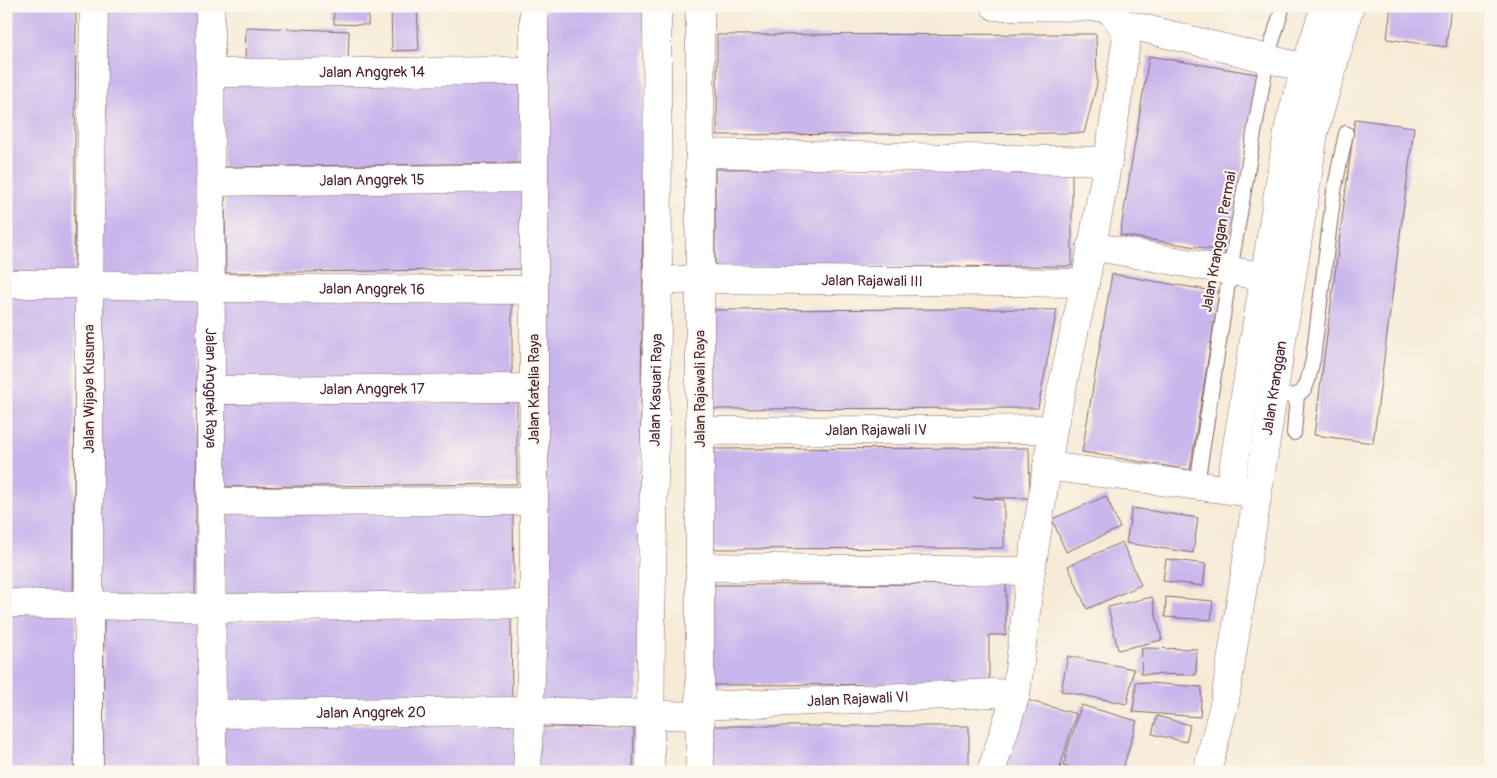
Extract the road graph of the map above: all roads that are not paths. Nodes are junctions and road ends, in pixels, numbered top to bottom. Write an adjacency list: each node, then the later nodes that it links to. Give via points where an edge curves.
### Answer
1 (94, 6): 29 (street, Jalan Wijaya Kusuma)
2 (210, 6): 14 (street, Jalan Anggrek Raya)
3 (534, 6): 13 (street, Jalan Katelia Raya)
4 (657, 6): 26 (street, Jalan Kasuari Raya)
5 (700, 6): 16 (street, Jalan Rajawali Raya)
6 (995, 6): 10 (street, via 1104,7)
7 (1283, 6): 11 (lane, Jalan Kranggan Permai)
8 (1325, 6): 12 (street)
9 (1350, 6): 20 (street, Jalan Kranggan, via 1314,132)
10 (1122, 23): 11 (street); 17 (street, via 1127,36)
11 (1267, 59): 12 (street); 23 (lane, Jalan Kranggan Permai)
12 (1305, 68): 25 (street, via 1289,126)
13 (534, 71): 14 (street, Jalan Anggrek 14); 18 (street, Jalan Katelia Raya)
14 (210, 73): 19 (street, Jalan Anggrek Raya)
15 (1346, 132): 21 (lane)
16 (700, 153): 17 (street); 24 (street, Jalan Rajawali Raya)
17 (1108, 160): 22 (street)
18 (534, 178): 19 (street, Jalan Anggrek 15); 31 (street, Jalan Katelia Raya)
19 (210, 182): 30 (street, Jalan Anggrek Raya)
20 (1306, 188): 21 (lane); 25 (street, Jalan Kranggan)
21 (1334, 191): 34 (lane, via 1313,359 1306,387)
22 (1091, 246): 23 (street); 27 (street)
23 (1230, 271): 25 (street); 39 (lane, Jalan Kranggan Permai)
24 (700, 279): 26 (street, Jalan Rajawali III); 27 (street, Jalan Rajawali III); 36 (street, Jalan Rajawali Raya)
25 (1278, 280): 34 (street, Jalan Kranggan); 40 (street)
26 (658, 281): 54 (street, Jalan Kasuari Raya)
27 (1084, 283): 35 (street)
28 (6, 284): 29 (street, Jalan Anggrek 16)
29 (89, 284): 30 (street, Jalan Anggrek 16); 48 (street, Jalan Wijaya Kusuma)
30 (211, 288): 31 (street, Jalan Anggrek 16); 33 (street, Jalan Anggrek Raya)
31 (534, 290): 32 (street, Jalan Katelia Raya)
32 (534, 388): 33 (street, Jalan Anggrek 17); 42 (street, Jalan Katelia Raya)
33 (211, 390): 43 (street, Jalan Anggrek Raya)
34 (1285, 394): 37 (lane); 41 (street, Jalan Kranggan)
35 (1053, 429): 36 (street, Jalan Rajawali IV); 38 (street)
36 (700, 431): 44 (street, Jalan Rajawali Raya)
37 (1294, 433)
38 (1047, 466): 39 (street); 45 (street)
39 (1197, 484): 40 (street)
40 (1230, 488): 41 (street)
41 (1257, 494): 61 (street, Jalan Kranggan, via 1225,700)
42 (533, 501): 43 (street); 47 (street, Jalan Katelia Raya)
43 (211, 502): 49 (street, Jalan Anggrek Raya)
44 (700, 568): 45 (street); 52 (street, Jalan Rajawali Raya)
45 (1031, 572): 50 (street)
46 (6, 603): 48 (street)
47 (534, 604): 49 (street); 51 (street, Jalan Katelia Raya)
48 (89, 605): 49 (street); 55 (street, Jalan Wijaya Kusuma)
49 (212, 608): 53 (street, Jalan Anggrek Raya)
50 (1016, 694): 52 (street, Jalan Rajawali VI); 60 (street)
51 (528, 711): 53 (street, Jalan Anggrek 20); 54 (street, Jalan Anggrek 20); 57 (street, Jalan Katelia Raya)
52 (700, 711): 54 (street, Jalan Rajawali VI); 59 (street, Jalan Rajawali Raya)
53 (212, 714): 56 (street, Jalan Anggrek Raya)
54 (650, 714): 58 (street, Jalan Kasuari Raya)
55 (89, 772)
56 (212, 772)
57 (527, 772)
58 (650, 772)
59 (700, 772)
60 (991, 772)
61 (1207, 772)

